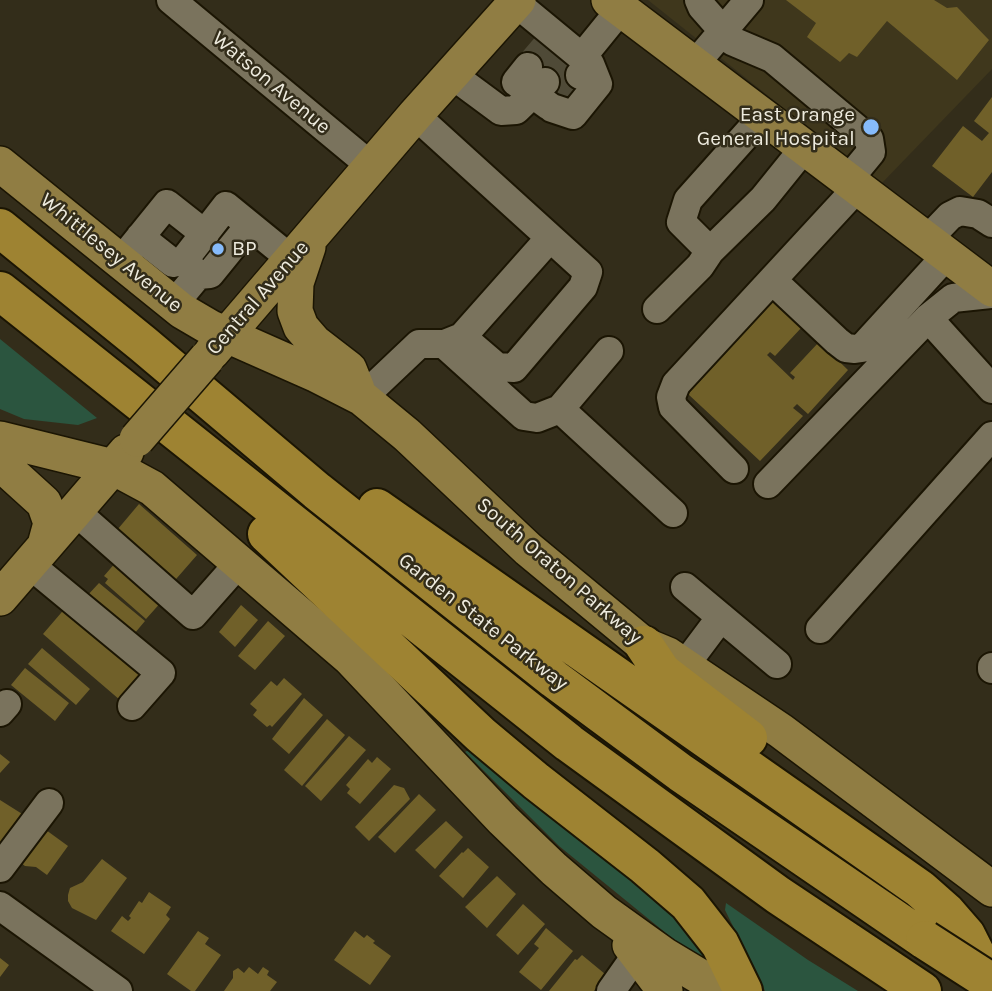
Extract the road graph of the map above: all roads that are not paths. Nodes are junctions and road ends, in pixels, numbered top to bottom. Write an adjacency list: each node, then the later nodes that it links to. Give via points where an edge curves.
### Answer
1 (171, 0): 14 (street, Watson Avenue)
2 (699, 0): 6 (street)
3 (749, 0): 6 (street)
4 (517, 2): 8 (street); 9 (main road, Central Avenue)
5 (615, 5): 7 (main road); 8 (street)
6 (724, 31): 7 (street); 15 (street, via 733,41 772,58 869,139 871,152)
7 (695, 64): 11 (main road)
8 (559, 70): 9 (street, via 516,110 501,111)
9 (451, 74): 10 (main road, Central Avenue)
10 (415, 116): 14 (main road, Central Avenue); 21 (street)
11 (763, 116): 12 (main road); 24 (street, via 688,200 681,222)
12 (805, 147): 15 (main road); 24 (street, via 763,199)
13 (0, 164): 23 (main road, Whittlesey Avenue)
14 (371, 166): 19 (main road, Central Avenue)
15 (853, 184): 22 (main road); 27 (street)
16 (992, 223): 22 (street, via 978,214 960,211 950,216)
17 (249, 226): 20 (street, via 226,206); 25 (street); 26 (street, via 210,274)
18 (0, 228): 34 (highway, Garden State Parkway)
19 (315, 232): 25 (main road, Central Avenue); 39 (main road, via 296,283 295,312 314,342 349,369)
20 (205, 234): 23 (street, via 167,204); 26 (street)
21 (549, 239): 33 (street); 33 (street, via 588,272 583,287 514,368 498,367)
22 (937, 247): 27 (street, via 862,348 846,348); 28 (main road)
23 (130, 250): 26 (street); 30 (main road, Whittlesey Avenue)
24 (710, 251): 31 (street)
25 (292, 259): 35 (main road, Central Avenue)
26 (191, 267): 30 (street)
27 (772, 280): 45 (street, via 686,372 671,397 673,407)
28 (989, 281): 32 (street, via 953,298)
29 (0, 291): 37 (highway, Garden State Parkway)
30 (173, 305): 35 (main road, Whittlesey Avenue, via 197,320)
31 (657, 309)
32 (928, 318): 38 (street); 46 (street)
33 (453, 340): 39 (street, via 419,344); 40 (street, via 524,416 537,418)
34 (143, 344): 66 (highway, Garden State Parkway, bridge, via 317,491 563,685 693,781); 66 (highway, via 920,889 966,935)
35 (217, 346): 39 (main road, South Oraton Parkway, via 307,370); 44 (main road, Central Avenue, bridge)
36 (609, 351): 40 (street)
37 (77, 354): 71 (highway, via 481,736 688,903 720,944); 72 (highway, Garden State Parkway, via 579,751 778,895)
38 (992, 389)
39 (362, 398): 55 (main road, South Oraton Parkway, via 528,549)
40 (560, 409): 48 (street)
41 (992, 436): 54 (street)
42 (0, 439): 44 (main road)
43 (0, 463): 49 (main road, via 44,503 51,523)
44 (113, 467): 47 (main road, Central Avenue); 50 (main road, via 152,488)
45 (734, 470)
46 (768, 484)
47 (75, 511): 49 (main road, Central Avenue); 50 (street, via 193,615)
48 (673, 513)
49 (37, 555): 52 (main road, Central Avenue); 58 (street, via 161,673)
50 (239, 563): 63 (main road, via 350,658 503,820)
51 (685, 587): 53 (street)
52 (0, 598)
53 (721, 617): 56 (street); 57 (street)
54 (820, 629)
55 (644, 645): 57 (main road, South Oraton Parkway); 64 (highway, via 662,672)
56 (778, 664)
57 (685, 665): 61 (main road, South Oraton Parkway)
58 (132, 706)
59 (49, 803): 60 (street)
60 (0, 868)
61 (992, 889)
62 (0, 906): 68 (street)
63 (604, 912): 65 (main road); 67 (main road)
64 (992, 923)
65 (638, 954): 69 (street); 70 (main road)
66 (992, 984)
67 (715, 986)
68 (118, 991)
69 (611, 991)
70 (665, 991)
71 (743, 991)
72 (922, 991)

